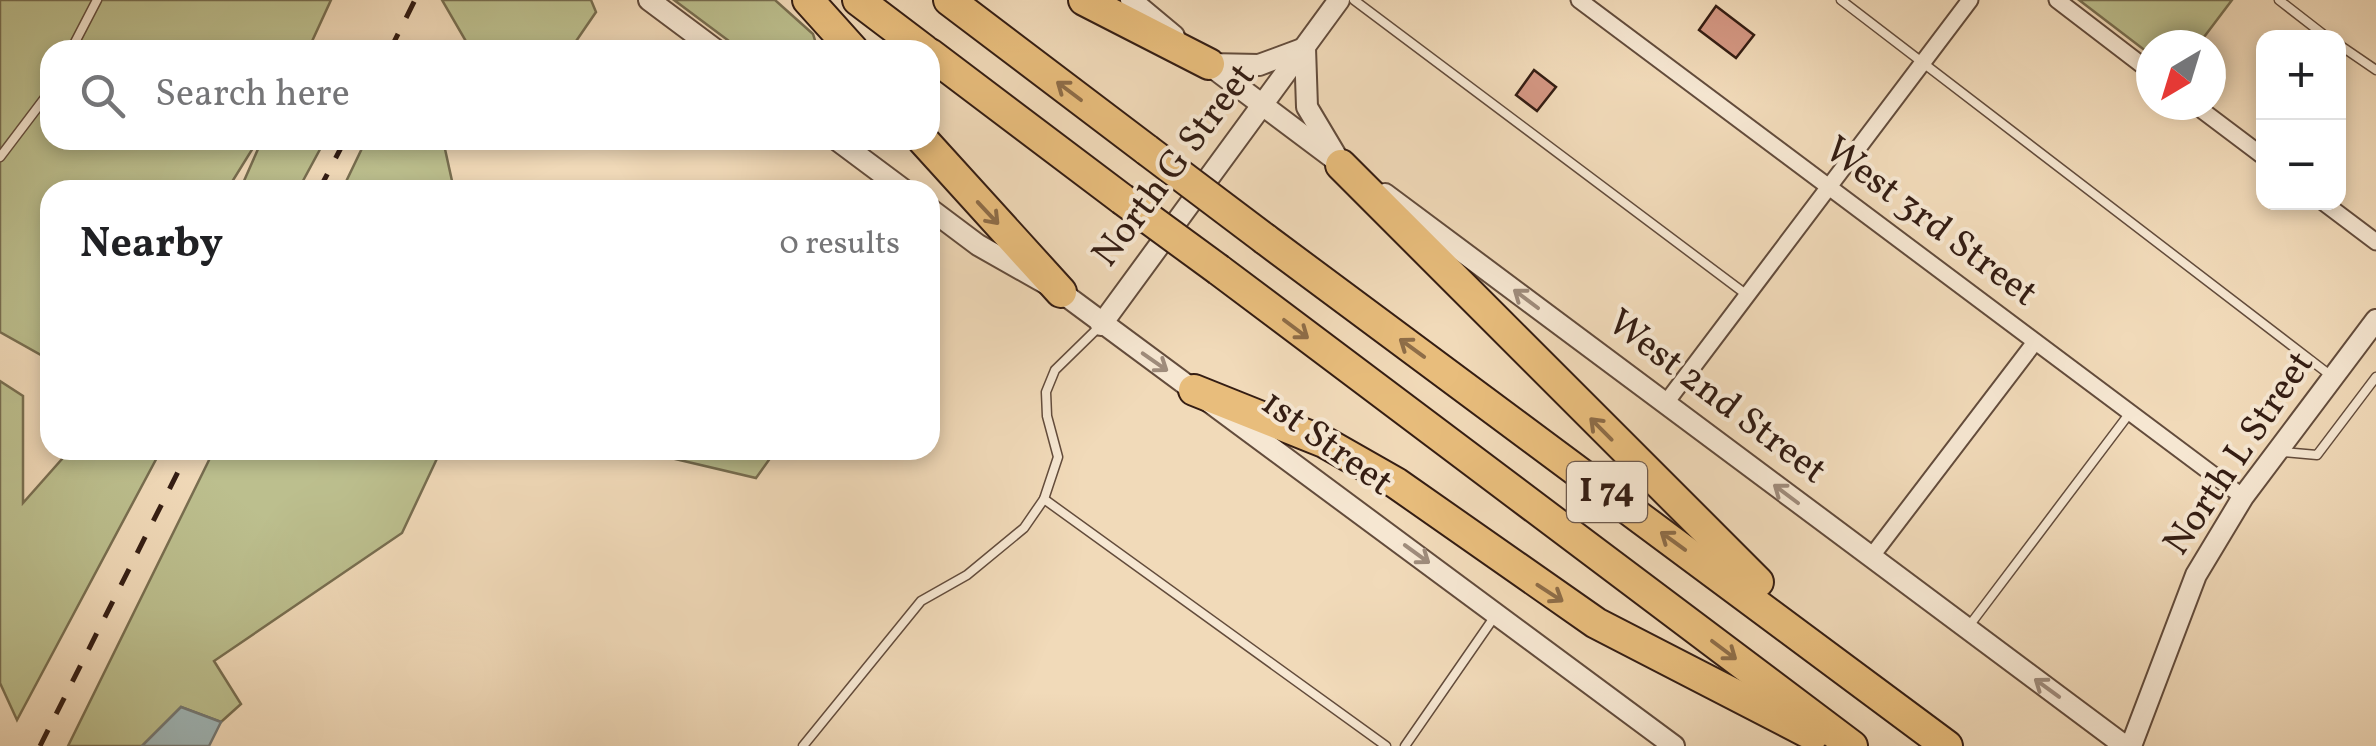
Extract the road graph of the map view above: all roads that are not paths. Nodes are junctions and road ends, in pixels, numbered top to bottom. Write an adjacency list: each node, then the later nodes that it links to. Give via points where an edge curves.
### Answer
1 (87, 0): 16 (lane)
2 (97, 0): 16 (lane)
3 (649, 0): 19 (street)
4 (808, 0): 20 (highway)
5 (858, 0): 21 (highway, I 74)
6 (948, 0): 58 (highway, I 74, one-way to 6, bridge)
7 (1084, 0): 27 (highway)
8 (1131, 0): 27 (street, West 2nd Street)
9 (1338, 0): 22 (street, North G Street)
10 (1354, 0): 43 (lane)
11 (1579, 0): 38 (street, West 3rd Street)
12 (1841, 0): 26 (lane)
13 (1970, 0): 26 (street)
14 (2056, 0): 24 (street)
15 (2279, 0): 17 (lane)
16 (91, 12): 18 (lane)
17 (2318, 30)
18 (76, 40)
19 (703, 40)
20 (844, 40)
21 (911, 40)
22 (1305, 48): 27 (street, via 1258,64); 30 (street, North G Street); 36 (street, via 1307,107)
23 (2346, 49): 28 (lane)
24 (2136, 61)
25 (940, 62): 64 (highway, I 74, one-way to 64, bridge)
26 (1923, 63): 38 (street); 48 (lane)
27 (1208, 64): 30 (street, West 2nd Street)
28 (2376, 70)
29 (40, 103): 35 (lane)
30 (1264, 107): 36 (street, West 2nd Street); 45 (street, North G Street)
31 (2215, 120): 34 (street)
32 (850, 150): 37 (street)
33 (931, 150): 42 (highway, one-way to 42)
34 (2256, 151)
35 (0, 157)
36 (1341, 165): 50 (street, West 2nd Street, one-way to 36); 58 (highway, one-way to 36, via 1701,530)
37 (891, 180)
38 (1830, 190): 43 (street); 46 (street, West 3rd Street)
39 (2334, 210): 41 (street)
40 (940, 216): 42 (street, 1st Street)
41 (2376, 242)
42 (1062, 292): 45 (street, 1st Street)
43 (1747, 295): 50 (street)
44 (2376, 320): 48 (street, North L Street)
45 (1102, 325): 49 (street, 1st Street, one-way to 49); 54 (lane, via 1055,370 1046,392 1058,457)
46 (2036, 342): 51 (street, West 3rd Street); 55 (street)
47 (2376, 377): 52 (lane, via 2316,455)
48 (2333, 378): 52 (street, North L Street)
49 (1194, 390): 56 (street, 1st Street, one-way to 56); 63 (highway, one-way to 63, via 1324,442 1596,623)
50 (1665, 404): 55 (street, West 2nd Street, one-way to 50)
51 (2130, 412): 53 (street, West 3rd Street); 57 (lane)
52 (2278, 452): 53 (street, North L Street)
53 (2243, 498): 66 (street, North L Street, via 2196,576)
54 (1044, 499): 59 (lane, via 1024,528 967,575 922,601); 60 (lane)
55 (1871, 558): 57 (street, West 2nd Street)
56 (1497, 612): 61 (lane); 62 (street, 1st Street)
57 (1966, 630): 66 (street, West 2nd Street, one-way to 57)
58 (1874, 690): 65 (highway, I 74)
59 (803, 746)
60 (1386, 746)
61 (1405, 746)
62 (1674, 746)
63 (1834, 746)
64 (1852, 746)
65 (1947, 746)
66 (2128, 746)

